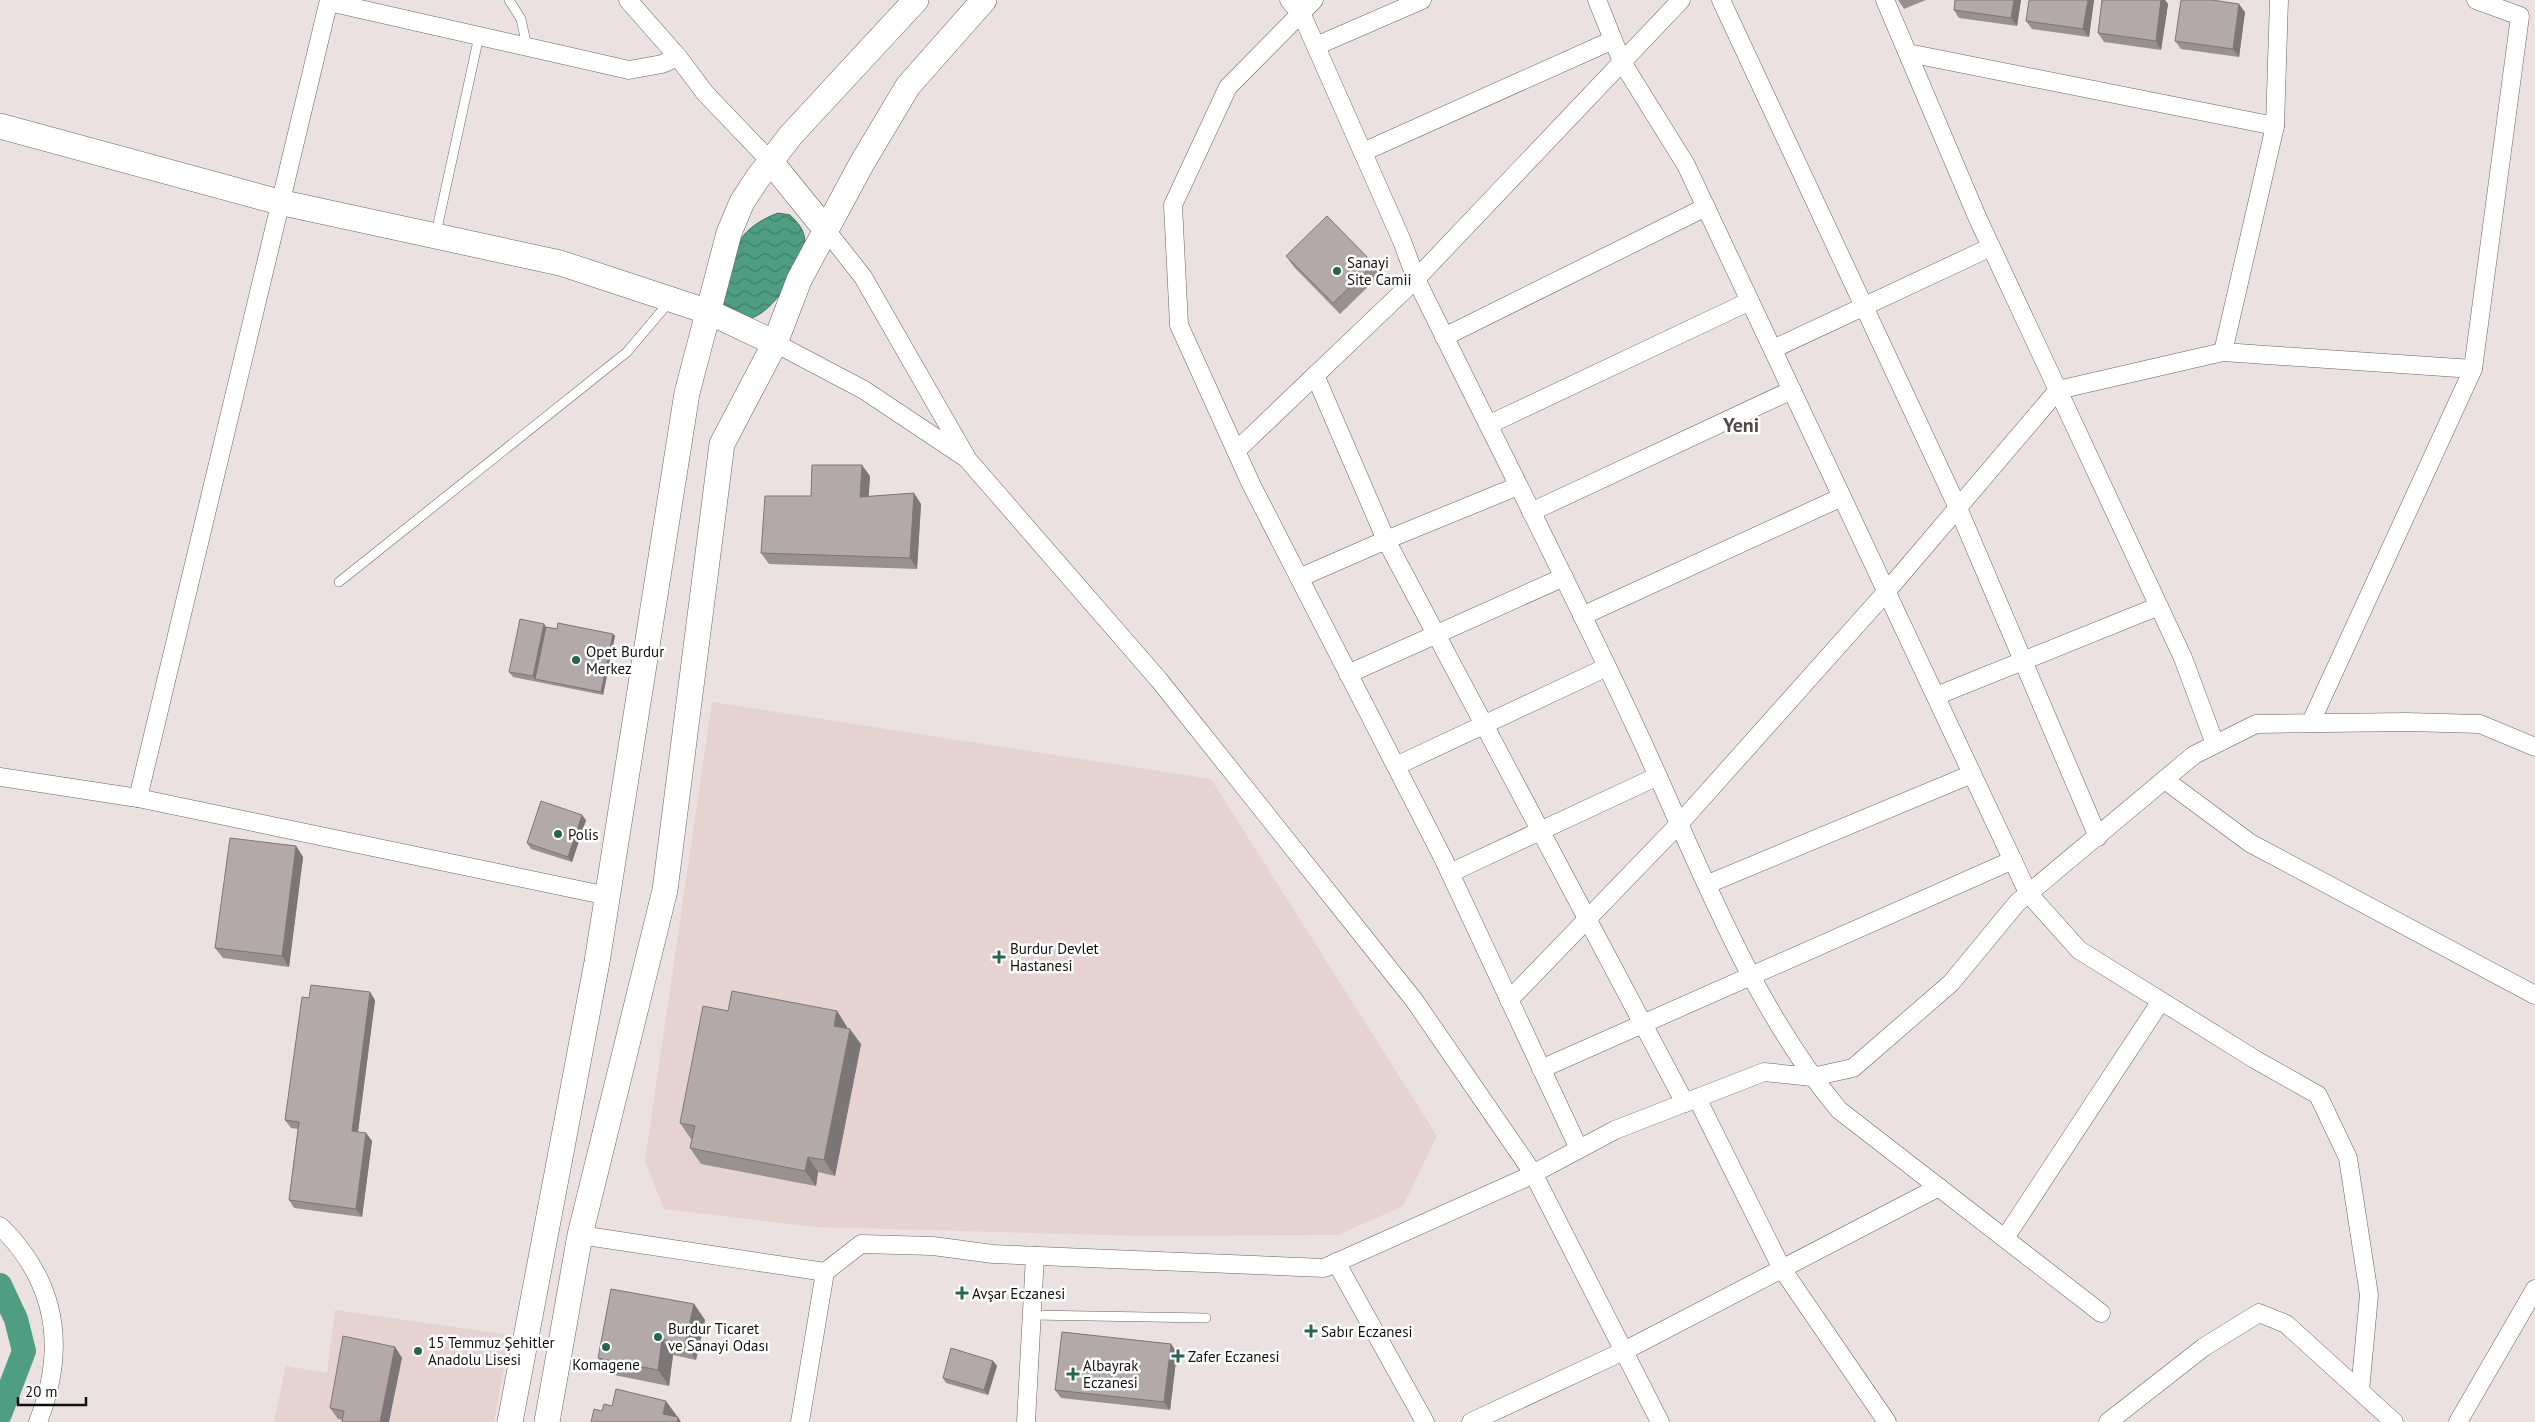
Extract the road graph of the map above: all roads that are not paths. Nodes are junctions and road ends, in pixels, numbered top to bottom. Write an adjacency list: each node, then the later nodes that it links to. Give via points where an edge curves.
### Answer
1 (509, 0): 20 (lane, via 521,19)
2 (628, 0): 22 (street)
3 (916, 0): 27 (main road)
4 (984, 0): 30 (main road, via 908,86)
5 (1289, 0): 15 (street)
6 (1314, 0): 15 (street)
7 (1422, 0): 19 (street)
8 (1598, 0): 18 (street)
9 (1681, 0): 23 (street)
10 (1721, 0): 36 (street)
11 (1885, 0): 21 (street)
12 (2280, 0): 25 (street)
13 (2476, 0): 16 (street)
14 (329, 1): 17 (street); 28 (street)
15 (1302, 15): 19 (street); 47 (street, via 1228,87 1173,205 1179,325)
16 (2528, 19): 42 (street)
17 (479, 36): 20 (street); 31 (lane)
18 (1613, 40): 23 (street); 26 (street)
19 (1316, 46): 26 (street)
20 (527, 47): 22 (street, via 629,70 662,64)
21 (1908, 53): 25 (street); 32 (street)
22 (678, 57): 27 (street, via 705,93)
23 (1622, 62): 29 (street, via 1686,165); 33 (street)
24 (0, 126): 28 (main road)
25 (2275, 126): 41 (street)
26 (1363, 152): 33 (street)
27 (770, 162): 30 (main road); 37 (main road, via 742,202 729,233)
28 (279, 202): 31 (main road); 74 (street)
29 (1706, 207): 35 (street); 38 (street)
30 (826, 230): 39 (main road, via 799,280); 48 (street, via 864,277)
31 (435, 236): 34 (main road, via 560,263)
32 (1991, 247): 36 (street); 45 (street)
33 (1416, 279): 38 (street); 43 (street)
34 (672, 299): 37 (main road); 56 (lane, via 627,352)
35 (1750, 302): 40 (street); 46 (street)
36 (1864, 307): 40 (street); 51 (street)
37 (709, 312): 39 (main road); 82 (main road, via 675,460)
38 (1444, 337): 46 (street)
39 (775, 343): 48 (street, via 864,390); 96 (main road, via 722,444 665,890)
40 (1773, 349): 44 (street)
41 (2222, 352): 42 (street); 45 (street)
42 (2472, 369): 65 (street)
43 (1315, 375): 47 (street); 53 (street)
44 (1792, 390): 50 (street); 52 (street)
45 (2058, 390): 51 (street); 58 (street)
46 (1488, 425): 49 (street)
47 (1236, 451): 54 (street)
48 (968, 460): 93 (street, via 1159,680 1408,992)
49 (1518, 486): 52 (street); 53 (street)
50 (1842, 497): 57 (street); 59 (street)
51 (1958, 508): 57 (street); 61 (street)
52 (1531, 512): 55 (street)
53 (1386, 540): 54 (street); 60 (street)
54 (1299, 578): 63 (street)
55 (1564, 578): 59 (street); 60 (street)
56 (339, 582)
57 (1887, 591): 64 (street); 75 (street)
58 (2159, 606): 61 (street); 67 (street, via 2183,658)
59 (1582, 616): 62 (street)
60 (1437, 634): 63 (street); 66 (street)
61 (2022, 660): 64 (street); 77 (street)
62 (1607, 667): 66 (street); 71 (street)
63 (1348, 674): 69 (street)
64 (1936, 696): 70 (street)
65 (2311, 722): 67 (street, via 2256,724); 68 (street, via 2480,724)
66 (1485, 724): 69 (street); 76 (street)
67 (2215, 744): 73 (street, via 2194,755)
68 (2535, 747)
69 (1396, 766): 79 (street)
70 (1972, 774): 78 (street); 80 (street)
71 (1658, 776): 75 (street); 76 (street)
72 (0, 777): 74 (street)
73 (2165, 780): 77 (street); 85 (street, via 2250,843)
74 (138, 798): 82 (street)
75 (1680, 823): 80 (street); 83 (street)
76 (1542, 831): 79 (street); 83 (street)
77 (2098, 837): 81 (street)
78 (2013, 860): 81 (street); 84 (street)
79 (1450, 873): 86 (street)
80 (1708, 884): 84 (street)
81 (2028, 894): 87 (street, via 2079,950); 90 (street, via 1951,983 1882,1045 1853,1068)
82 (608, 896): 109 (main road)
83 (1588, 919): 86 (street); 88 (street)
84 (1751, 978): 88 (street); 90 (street)
85 (2535, 995)
86 (1510, 1000): 89 (street)
87 (2160, 1001): 97 (street); 107 (street, via 2318,1095 2348,1158 2369,1295)
88 (1644, 1024): 89 (street); 91 (street)
89 (1542, 1069): 92 (street)
90 (1812, 1077): 91 (street, via 1764,1072); 94 (street, via 1839,1110)
91 (1691, 1100): 92 (street, via 1615,1130); 100 (street)
92 (1579, 1149): 93 (street)
93 (1533, 1173): 99 (street); 106 (street)
94 (1939, 1187): 97 (street); 100 (street)
95 (0, 1226): 108 (street, via 34,1267 47,1295 54,1331 54,1365)
96 (580, 1234): 101 (street); 110 (main road)
97 (2005, 1238): 103 (street)
98 (1035, 1256): 99 (street, via 1324,1268); 101 (street, via 933,1246 861,1244); 104 (street)
99 (1336, 1262): 113 (street)
100 (1782, 1269): 106 (street); 116 (street)
101 (825, 1272): 111 (street)
102 (2535, 1288): 119 (street)
103 (2102, 1313)
104 (1032, 1315): 105 (lane); 112 (street)
105 (1206, 1318)
106 (1624, 1351): 114 (street); 115 (street)
107 (2360, 1391): 117 (street, via 2286,1324 2259,1313 2204,1347); 118 (street)
108 (38, 1422)
109 (510, 1422)
110 (547, 1422)
111 (800, 1422)
112 (1026, 1422)
113 (1425, 1422)
114 (1471, 1422)
115 (1660, 1422)
116 (1886, 1422)
117 (2108, 1422)
118 (2394, 1422)
119 (2458, 1422)

